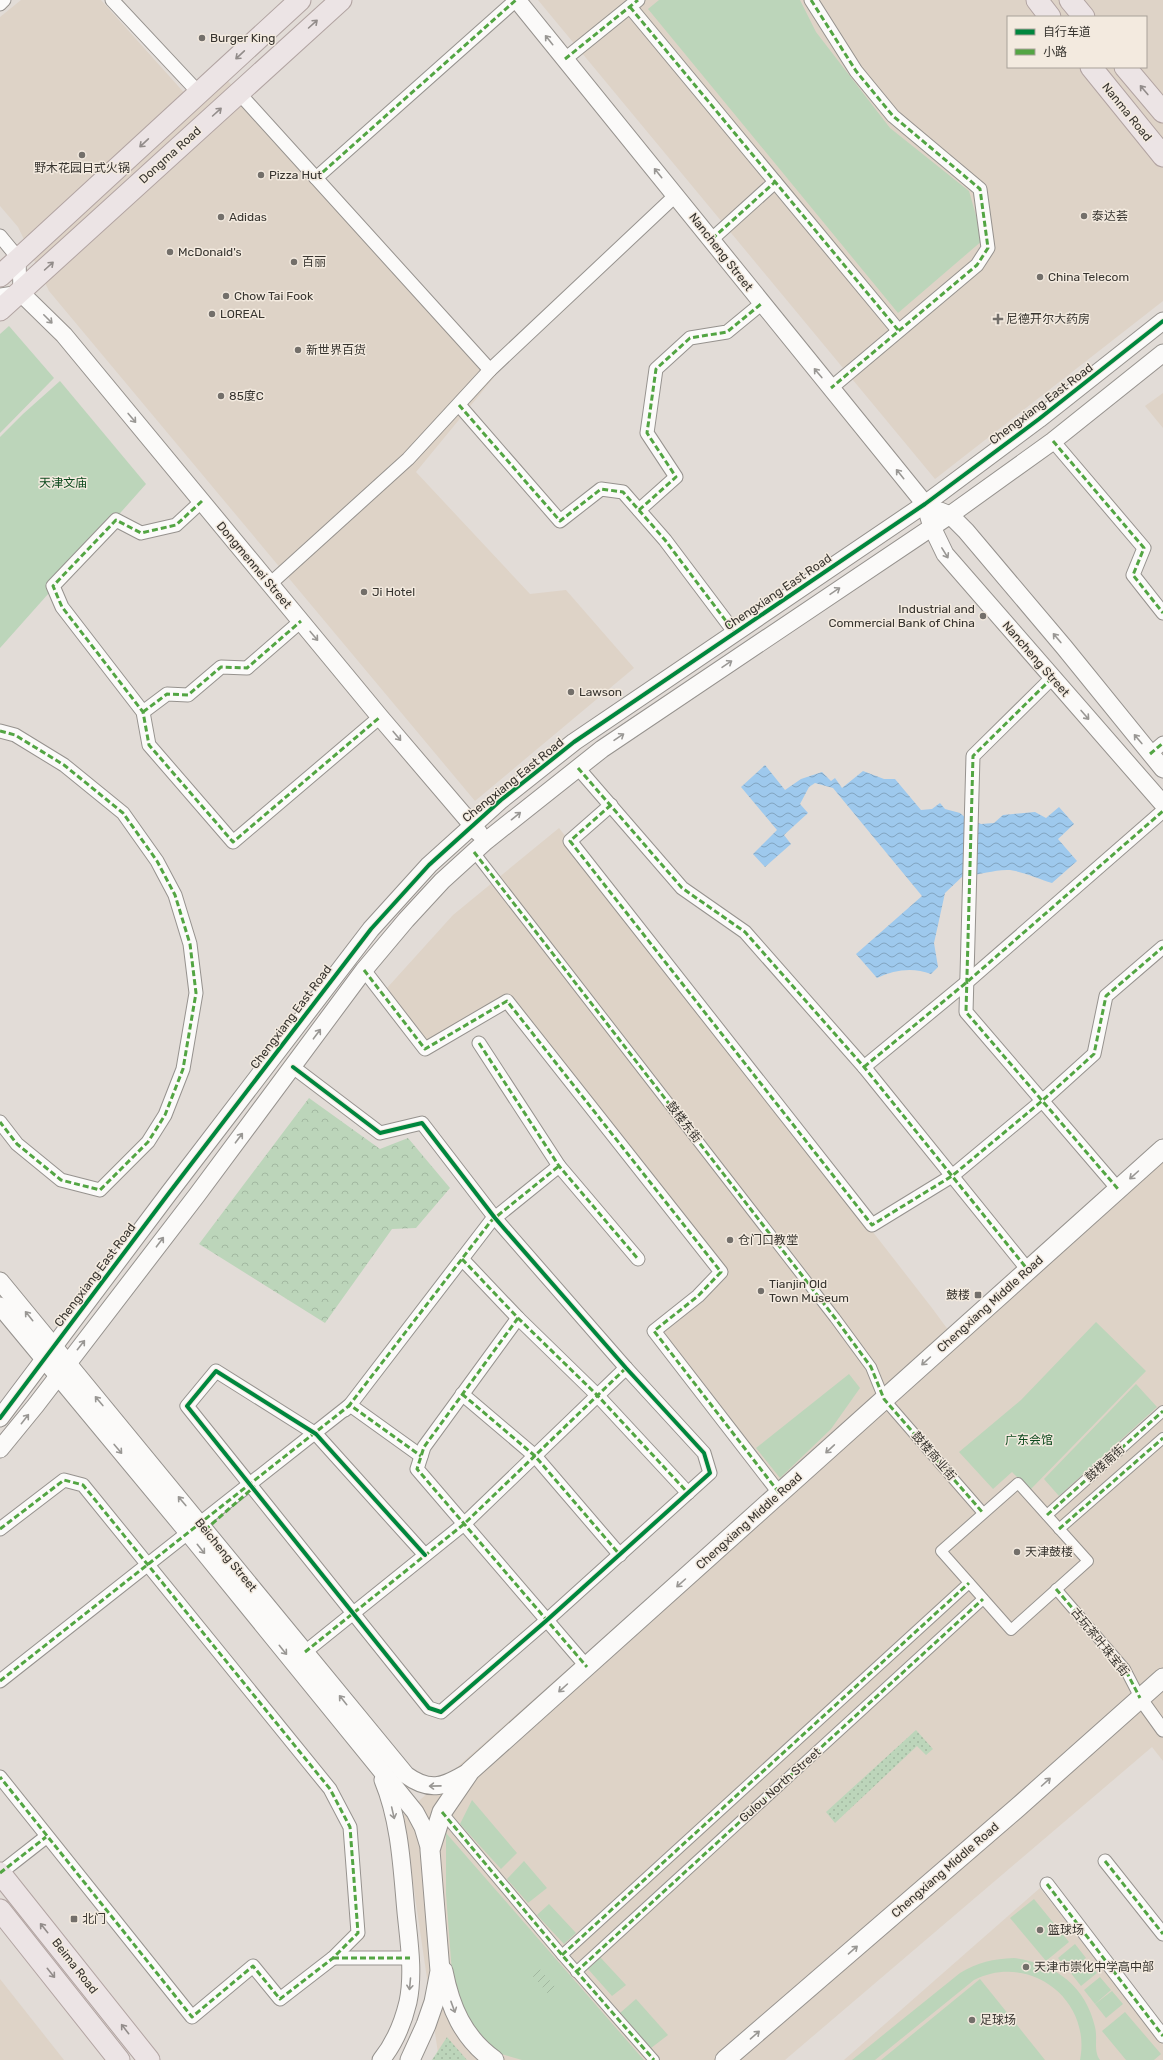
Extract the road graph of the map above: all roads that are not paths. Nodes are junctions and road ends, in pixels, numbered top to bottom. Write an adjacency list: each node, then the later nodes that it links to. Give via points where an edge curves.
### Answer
1 (4, 0): 10 (street)
2 (112, 0): 17 (street)
3 (300, 0): 17 (main road, one-way to 17)
4 (341, 0): 16 (main road, Dongma Road, one-way to 4)
5 (516, 0): 13 (street, Nancheng Street, one-way to 5); 20 (street)
6 (811, 0): 31 (street, via 856,71 893,116 980,189 988,248 977,266)
7 (1036, 0): 11 (main road)
8 (1070, 0): 12 (main road)
9 (634, 3): 13 (street); 21 (street)
10 (0, 4)
11 (1049, 16)
12 (1083, 16)
13 (565, 59): 22 (street, Nancheng Street, one-way to 13)
14 (1092, 68): 19 (main road, Nanma Road)
15 (1127, 68): 18 (main road, one-way to 15)
16 (238, 92): 20 (street); 27 (main road, Dongma Road, one-way to 16)
17 (198, 93): 25 (main road, one-way to 25)
18 (1163, 112)
19 (1163, 156)
20 (316, 178): 33 (street)
21 (775, 182): 24 (street); 31 (street)
22 (676, 196): 24 (street, Nancheng Street); 33 (street)
23 (0, 236): 25 (street)
24 (712, 239): 28 (street, Nancheng Street)
25 (19, 259): 26 (main road); 27 (street)
26 (0, 276)
27 (10, 293): 29 (main road, Dongma Road); 37 (street, Dongmennei Street, one-way to 37, via 64,335)
28 (761, 304): 34 (street, Nancheng Street, one-way to 28); 39 (street, via 727,332 690,338 656,369 647,433 676,477)
29 (0, 310)
30 (1163, 321): 38 (street, Chengxiang East Road, via 1039,420)
31 (898, 330): 34 (street)
32 (1163, 353): 36 (street)
33 (490, 370): 35 (street)
34 (831, 388): 38 (street, Nancheng Street, one-way to 34)
35 (459, 405): 39 (street, via 560,521 601,489 623,492); 42 (street, via 408,459)
36 (1053, 441): 40 (street); 43 (street, via 1144,548 1133,575)
37 (202, 502): 42 (street, Dongmennei Street); 47 (street, via 176,525 142,533 116,520 53,586 62,607)
38 (925, 504): 40 (street, Nancheng Street); 41 (street, Nancheng Street); 45 (street, Chengxiang East Road)
39 (639, 510): 45 (street, via 665,540)
40 (950, 515): 41 (street); 51 (street, Nancheng Street, one-way to 40, via 1064,647)
41 (932, 527): 46 (street, Nancheng Street, one-way to 46, via 945,554); 52 (street, one-way to 41, via 690,689)
42 (270, 584): 44 (street, Dongmennei Street)
43 (1163, 613)
44 (301, 620): 47 (street, via 247,668 221,667 188,695 167,694); 48 (street, Dongmennei Street, one-way to 48)
45 (734, 633): 57 (street, Chengxiang East Road, via 574,742)
46 (1052, 678): 55 (street, Nancheng Street, one-way to 55); 61 (street, via 973,756)
47 (143, 712): 48 (street, via 149,745 233,842)
48 (380, 717): 57 (street, Dongmennei Street, one-way to 57)
49 (0, 731): 66 (street, via 15,735 64,765 123,813 157,861 175,895 190,944 196,993 183,1069 165,1115 148,1142 100,1190 61,1180 18,1144)
50 (1163, 743): 51 (street)
51 (1150, 754): 53 (street, Nancheng Street)
52 (578, 768): 54 (street); 58 (street, one-way to 52)
53 (1163, 769)
54 (611, 804): 64 (street, via 682,888 745,932); 69 (street, via 570,841 872,1225)
55 (1163, 804)
56 (1163, 811): 61 (street)
57 (472, 824): 58 (street, Dongmennei Street); 78 (street, Chengxiang East Road, via 429,865 370,929)
58 (480, 846): 60 (street, via 442,881); 83 (street, 鼓楼东街, via 871,1367)
59 (1163, 947): 65 (street, via 1106,996 1094,1054)
60 (364, 970): 63 (street, one-way to 60); 94 (street, via 425,1049 507,1001 564,1072 721,1272 698,1296 654,1331)
61 (967, 982): 64 (street); 65 (street, via 966,1012)
62 (479, 1043): 68 (street)
63 (293, 1067): 71 (street, via 380,1133 422,1123); 80 (street, one-way to 63)
64 (864, 1067): 69 (street)
65 (1042, 1101): 69 (street); 70 (street)
66 (0, 1122)
67 (1163, 1149): 70 (main road, Chengxiang Middle Road, one-way to 70)
68 (559, 1166): 71 (street); 73 (street)
69 (952, 1176): 74 (street)
70 (1118, 1189): 74 (main road, Chengxiang Middle Road)
71 (495, 1218): 72 (street); 79 (street)
72 (462, 1259): 77 (street); 84 (street)
73 (638, 1259)
74 (1028, 1270): 83 (main road, Chengxiang Middle Road, one-way to 83)
75 (0, 1280): 78 (street, Beicheng Street, one-way to 75)
76 (0, 1306): 78 (street, Beicheng Street)
77 (518, 1318): 81 (street); 82 (street)
78 (49, 1353): 80 (street, Beicheng Street); 86 (street, Chengxiang East Road)
79 (626, 1368): 82 (street); 93 (street, via 704,1453 710,1474)
80 (62, 1370): 89 (street, one-way to 80); 99 (street, Beicheng Street)
81 (462, 1394): 90 (street, via 424,1447); 91 (street)
82 (597, 1395): 91 (street); 93 (street)
83 (884, 1399): 94 (main road, Chengxiang Middle Road, one-way to 94); 95 (street, 鼓楼商业街)
84 (350, 1405): 87 (street); 90 (street)
85 (1163, 1411): 96 (street, 鼓楼南街)
86 (0, 1418)
87 (315, 1433): 92 (street); 92 (street, via 216,1371 187,1406); 101 (street)
88 (1163, 1438): 100 (street, 鼓楼南街)
89 (0, 1449)
90 (421, 1456): 97 (street, via 417,1469)
91 (535, 1456): 97 (street); 102 (street)
92 (251, 1487): 99 (street); 107 (street)
93 (688, 1493): 102 (street)
94 (780, 1494): 110 (main road, Chengxiang Middle Road, one-way to 110)
95 (984, 1514): 96 (street, via 1018,1483); 104 (street, via 941,1551)
96 (1047, 1515): 100 (street)
97 (464, 1524): 101 (street); 108 (street)
98 (0, 1529): 103 (street, via 64,1480 83,1485)
99 (195, 1529): 103 (street); 109 (street, Beicheng Street); 115 (street, Beicheng Street, one-way to 115)
100 (1059, 1529): 105 (street, via 1088,1561)
101 (425, 1555): 107 (street)
102 (620, 1555): 108 (street)
103 (147, 1564): 112 (street); 128 (street, via 330,1788 350,1827 358,1933)
104 (969, 1583): 106 (street); 127 (street, Gulou North Street)
105 (1056, 1589): 106 (street, via 1011,1630); 113 (street, 古玩茶叶珠宝街, via 1125,1669)
106 (983, 1599): 130 (street, Gulou North Street)
107 (353, 1614): 108 (street, via 429,1708 441,1712); 109 (street)
108 (546, 1621): 110 (street)
109 (305, 1652): 116 (street, Beicheng Street, one-way to 109, via 441,1786 432,1787 413,1781 386,1753)
110 (587, 1667): 116 (main road, Chengxiang Middle Road, one-way to 116)
111 (1163, 1678): 113 (main road, Chengxiang Middle Road)
112 (0, 1681)
113 (1140, 1698): 114 (street); 138 (main road, Chengxiang Middle Road, one-way to 113, via 1017,1808)
114 (1163, 1730)
115 (374, 1764): 120 (street, Beicheng Street, via 415,1812); 129 (street, one-way to 129, via 389,1795 394,1817)
116 (470, 1771): 118 (main road, Chengxiang Middle Road)
117 (0, 1777): 119 (street)
118 (442, 1812): 120 (main road, Chengxiang Middle Road); 127 (street)
119 (46, 1837): 122 (street); 128 (street, via 192,2017 253,1966 280,1999)
120 (430, 1850): 126 (main road, Chengxiang Middle Road)
121 (1105, 1861): 125 (street)
122 (0, 1873): 133 (main road, Beima Road, one-way to 122)
123 (1047, 1884): 131 (street)
124 (0, 1910): 132 (main road, Beima Road, one-way to 132)
125 (1163, 1934)
126 (438, 1942): 135 (main road, Chengxiang Middle Road, via 440,1971 434,2002); 136 (main road, Chengxiang Middle Road, one-way to 136, via 446,1986 455,2013 470,2038)
127 (562, 1955): 130 (street)
128 (333, 1958): 129 (street)
129 (410, 1958): 134 (street, one-way to 134, via 410,1988 406,2011)
130 (576, 1972): 137 (street)
131 (1163, 2036)
132 (119, 2060)
133 (149, 2060)
134 (381, 2060)
135 (410, 2060)
136 (494, 2060)
137 (654, 2060)
138 (725, 2060)

